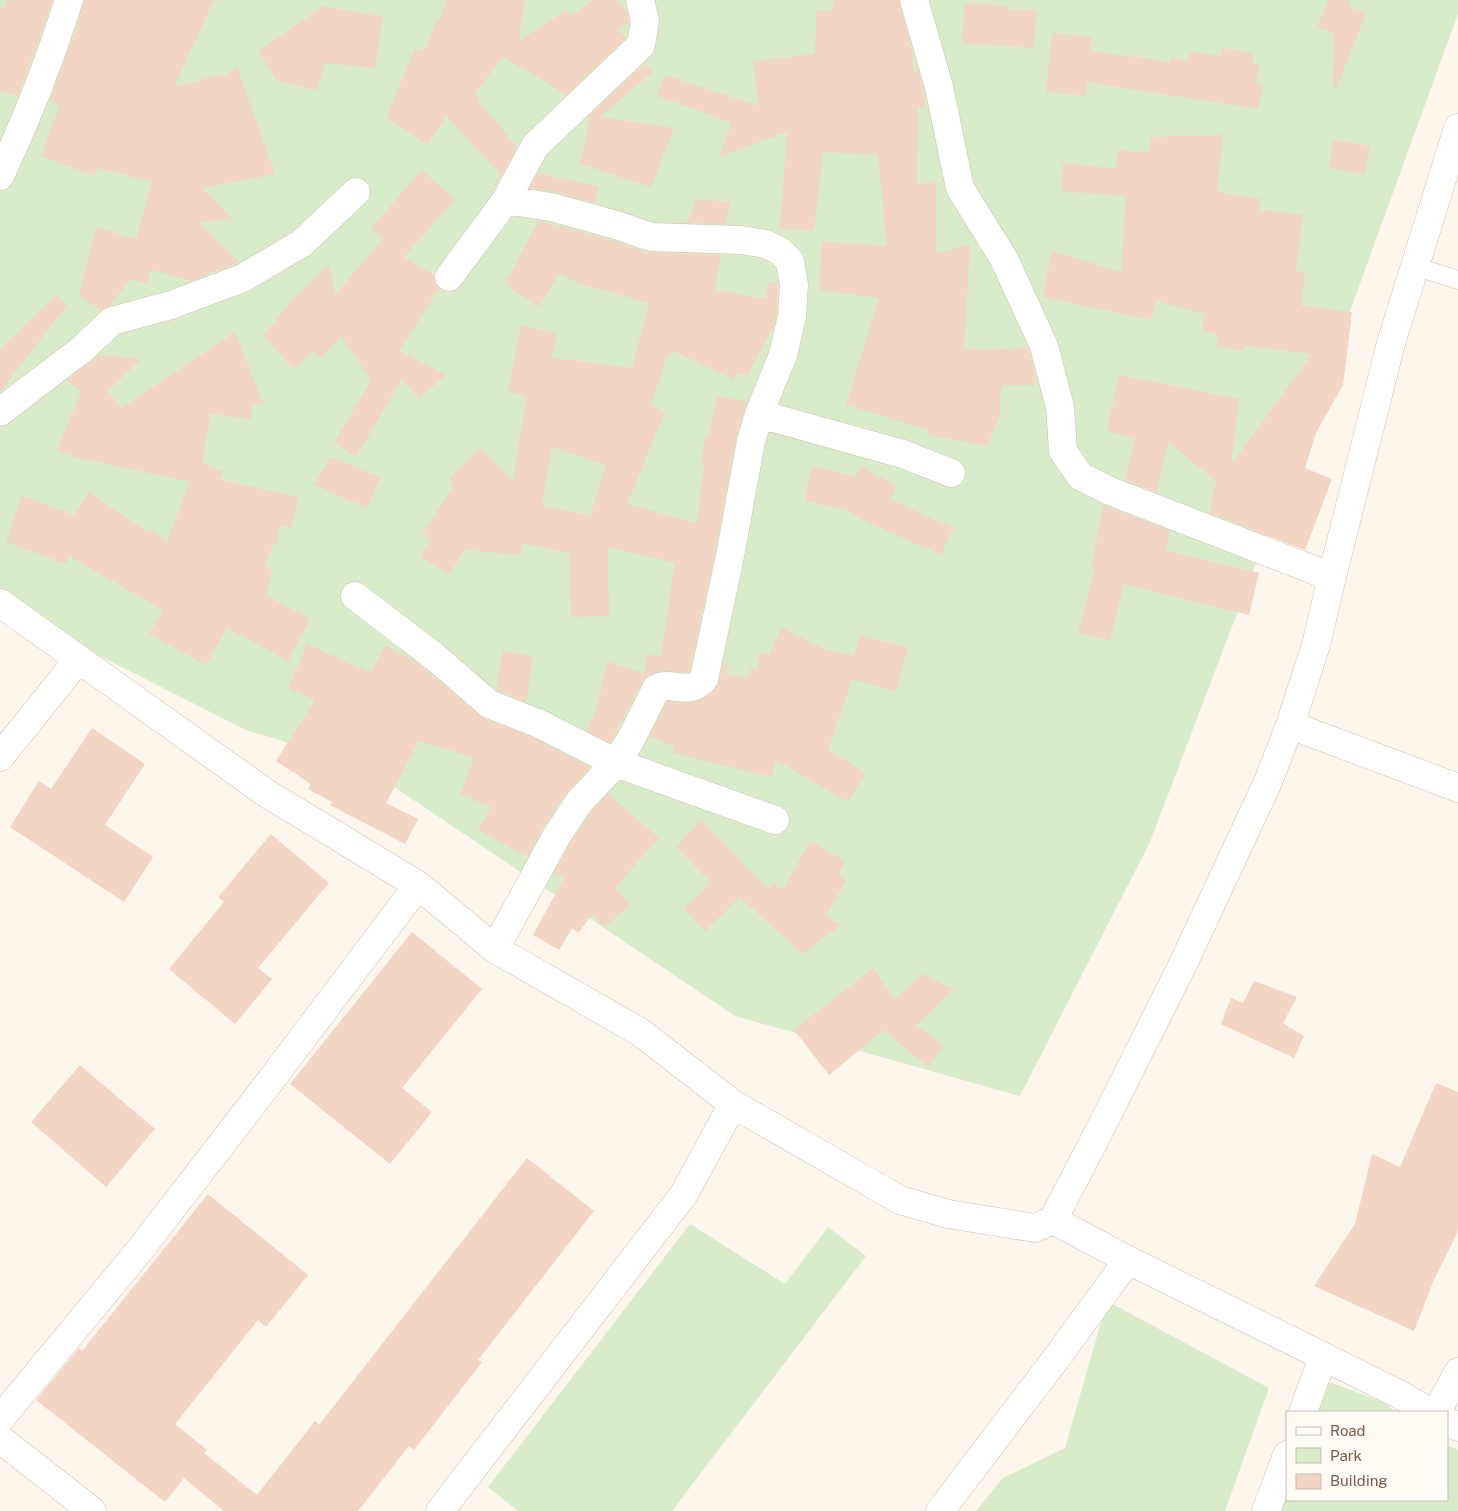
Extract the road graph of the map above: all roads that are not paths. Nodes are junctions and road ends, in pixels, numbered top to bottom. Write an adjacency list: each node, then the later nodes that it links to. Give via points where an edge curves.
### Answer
1 (69, 0): 5 (street, via 17,141)
2 (640, 0): 7 (street, via 644,22 641,45 535,146)
3 (914, 0): 14 (street, via 939,87 960,188 1004,259 1044,346 1060,407 1063,451 1080,476 1110,491)
4 (1458, 128): 8 (street)
5 (0, 176)
6 (356, 192): 11 (street, via 302,243 242,278 171,305 112,321 81,350)
7 (506, 200): 9 (street); 12 (street, via 551,207 651,236 741,240 766,244 780,251 790,262 794,285 792,316 783,355)
8 (1414, 266): 10 (lane); 14 (street, via 1391,343)
9 (449, 277)
10 (1458, 280)
11 (0, 412)
12 (759, 414): 13 (street, via 903,454); 20 (street, via 704,679 693,688 660,686 656,689)
13 (951, 473)
14 (1332, 577): 18 (street, via 1316,644)
15 (355, 596): 20 (street, via 436,657 489,704 540,724)
16 (0, 603): 17 (street)
17 (78, 660): 19 (street); 23 (street, via 266,793)
18 (1290, 725): 21 (street); 26 (street, via 1268,782 1183,964)
19 (0, 757)
20 (616, 763): 22 (street); 24 (street, via 574,809)
21 (1458, 788)
22 (775, 820)
23 (418, 885): 24 (street); 33 (street, via 139,1251)
24 (495, 948): 25 (street, via 640,1032)
25 (734, 1104): 26 (street, via 900,1200 948,1214 1026,1227 1035,1228); 37 (street, via 684,1194)
26 (1053, 1220): 27 (street)
27 (1128, 1260): 28 (street); 38 (street)
28 (1323, 1357): 30 (street); 31 (street, via 1400,1394)
29 (1458, 1372): 32 (street)
30 (1303, 1411)
31 (1427, 1411)
32 (1438, 1411)
33 (0, 1419)
34 (0, 1438): 36 (street)
35 (1286, 1458): 39 (street)
36 (92, 1511)
37 (440, 1511)
38 (940, 1511)
39 (1266, 1511)

